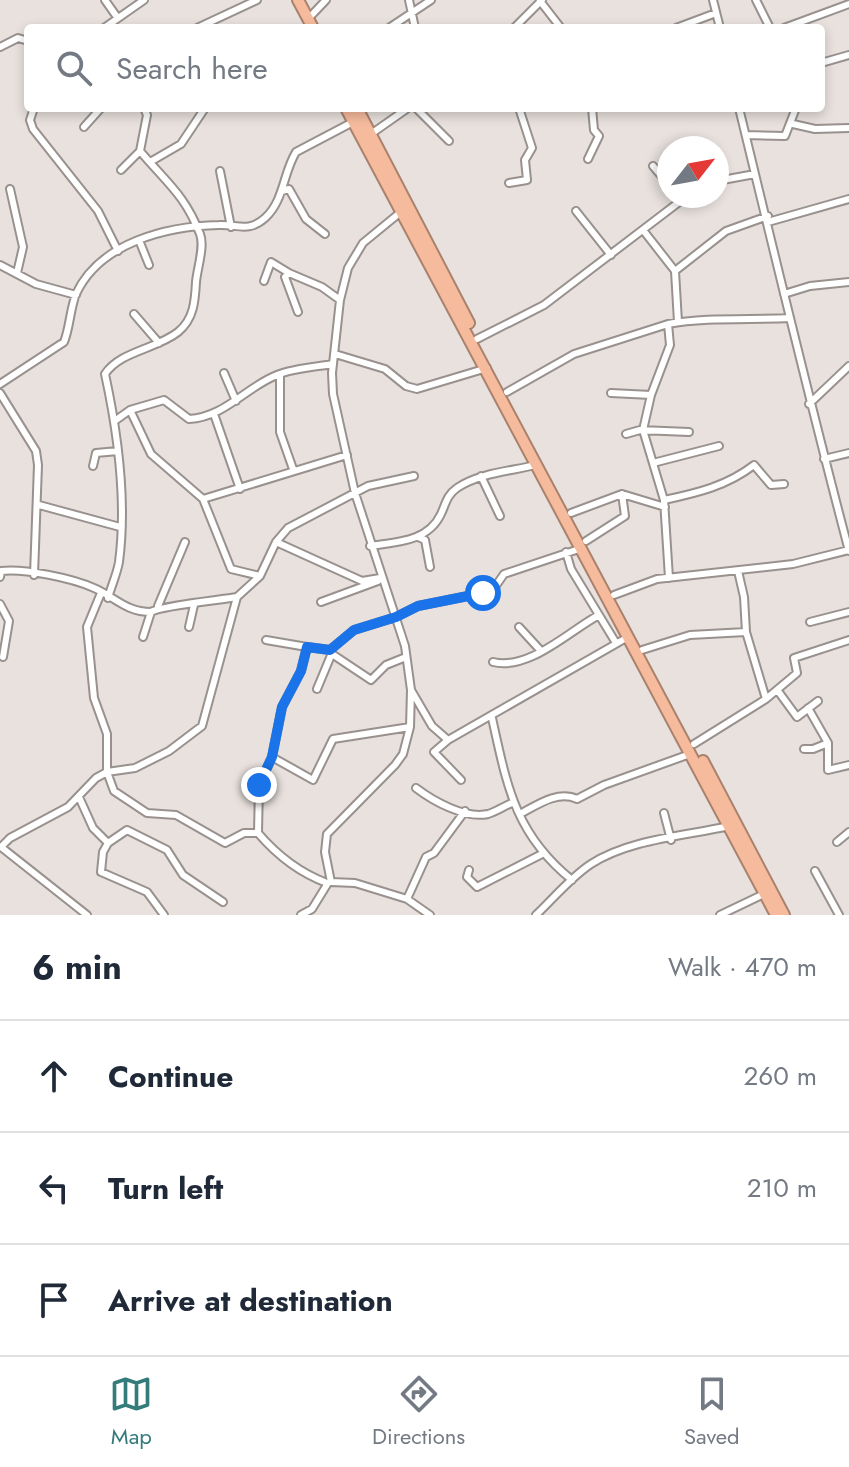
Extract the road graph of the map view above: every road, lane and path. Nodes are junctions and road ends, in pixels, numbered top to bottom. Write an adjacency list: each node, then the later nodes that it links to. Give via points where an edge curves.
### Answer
1 (105, 0): 15 (street)
2 (144, 0): 15 (street)
3 (257, 0): 17 (street)
4 (290, 0): 18 (highway)
5 (298, 0): 19 (highway)
6 (326, 0): 20 (street)
7 (409, 0): 13 (street)
8 (431, 0): 13 (street)
9 (713, 0): 14 (street)
10 (756, 0): 27 (street)
11 (541, 1): 23 (street); 24 (street)
12 (849, 4): 28 (street)
13 (411, 13): 21 (street); 22 (street)
14 (716, 13): 25 (street); 26 (street)
15 (117, 17): 16 (street)
16 (109, 24)
17 (206, 24)
18 (308, 24)
19 (309, 24)
20 (310, 24)
21 (395, 24)
22 (414, 24)
23 (518, 24)
24 (558, 24)
25 (687, 24)
26 (719, 24)
27 (768, 24)
28 (795, 24)
29 (24, 40): 30 (street)
30 (0, 47)
31 (849, 55): 32 (street)
32 (825, 62)
33 (33, 112): 74 (street, via 33,129 98,211)
34 (97, 112): 47 (street)
35 (146, 112): 52 (street)
36 (202, 112): 54 (street, via 181,144)
37 (348, 112): 45 (highway)
38 (359, 112): 49 (highway)
39 (401, 112): 49 (street)
40 (420, 112): 51 (street)
41 (520, 112): 61 (street, via 532,148 525,160 527,180)
42 (592, 112): 53 (street, via 599,136)
43 (740, 112): 50 (street)
44 (795, 112): 46 (street)
45 (353, 122): 63 (street, via 296,152); 66 (highway)
46 (793, 124): 48 (street); 50 (street, via 785,136)
47 (84, 127)
48 (849, 128)
49 (371, 134): 91 (highway)
50 (746, 135): 59 (street)
51 (449, 141)
52 (140, 151): 54 (street); 56 (street)
53 (588, 159)
54 (150, 162): 69 (street, via 182,195)
55 (653, 166): 58 (street)
56 (121, 170)
57 (220, 171): 70 (street)
58 (657, 171)
59 (755, 174): 60 (street); 68 (street)
60 (729, 179)
61 (509, 183)
62 (10, 189): 79 (street, via 23,247)
63 (282, 191): 70 (street, via 265,218 251,228); 72 (street, via 289,189 306,219)
64 (848, 203): 68 (street)
65 (670, 208): 71 (street)
66 (402, 211): 85 (street, via 363,243 348,268); 96 (highway)
67 (576, 211): 75 (street)
68 (768, 219): 78 (street, via 726,231); 83 (street)
69 (195, 227): 70 (street); 73 (street, via 160,231); 92 (street, via 201,235 195,303 189,321)
70 (232, 228)
71 (643, 230): 75 (street); 78 (street)
72 (325, 234)
73 (139, 240): 74 (street); 77 (street)
74 (118, 251): 84 (street, via 88,276)
75 (611, 255): 91 (street, via 544,305)
76 (0, 265): 79 (street)
77 (149, 265)
78 (675, 271): 89 (street)
79 (17, 273): 84 (street)
80 (289, 273): 81 (street, via 271,262); 85 (street); 86 (street, via 287,288)
81 (264, 281)
82 (849, 282): 83 (street)
83 (784, 294): 88 (street)
84 (76, 295): 99 (street, via 64,342)
85 (340, 300): 93 (street)
86 (298, 312)
87 (134, 314): 92 (street)
88 (790, 318): 89 (street); 105 (street)
89 (678, 322): 90 (street)
90 (668, 324): 100 (street, via 574,354); 103 (street, via 670,345)
91 (477, 339): 100 (highway)
92 (159, 343): 108 (street, via 117,362 105,374)
93 (335, 354): 94 (street); 96 (street, via 385,369 417,389)
94 (333, 364): 98 (street); 115 (street, via 333,394)
95 (849, 366): 105 (street)
96 (487, 368): 118 (highway)
97 (224, 373): 104 (street)
98 (280, 374): 104 (street); 120 (street, via 280,432)
99 (0, 384)
100 (507, 392): 130 (highway)
101 (0, 393): 129 (street, via 36,451)
102 (611, 393): 103 (street)
103 (651, 395): 109 (street)
104 (236, 401): 107 (street)
105 (809, 404): 116 (street)
106 (130, 410): 107 (street, via 164,400 189,419); 108 (street); 127 (street, via 151,454)
107 (214, 414): 124 (street)
108 (116, 420): 113 (street)
109 (643, 430): 110 (street); 111 (street); 117 (street)
110 (689, 432)
111 (626, 434)
112 (719, 446): 117 (street)
113 (118, 451): 119 (street, via 96,453); 132 (street)
114 (849, 453): 116 (street)
115 (347, 455): 120 (street); 125 (street)
116 (824, 459): 138 (street)
117 (653, 463): 128 (street)
118 (538, 465): 122 (street); 136 (highway)
119 (93, 466)
120 (293, 469): 124 (street)
121 (414, 476): 125 (street)
122 (481, 476): 131 (street); 133 (street, via 447,497 436,522)
123 (784, 484): 128 (street, via 771,485 754,465 737,478)
124 (240, 489): 127 (street)
125 (355, 493): 135 (street, via 288,528); 137 (street)
126 (622, 494): 128 (street); 130 (street); 136 (street, via 625,516)
127 (203, 499): 143 (street, via 231,569)
128 (664, 504): 145 (street)
129 (39, 505): 132 (street); 142 (street)
130 (571, 513): 136 (highway)
131 (500, 516)
132 (120, 527): 147 (street, via 118,566)
133 (418, 537): 137 (street); 140 (street, via 425,540)
134 (185, 542): 154 (street)
135 (276, 542): 143 (street); 146 (street, via 362,581)
136 (584, 544): 139 (street); 148 (highway)
137 (370, 546): 146 (street)
138 (849, 551): 141 (street)
139 (566, 552): 153 (street); 158 (street, via 504,574 483,593 418,606)
140 (430, 567)
141 (738, 571): 145 (street); 162 (street)
142 (34, 575): 144 (street, via 16,569 1,571); 147 (street)
143 (260, 576): 149 (street)
144 (0, 577)
145 (669, 578): 148 (street)
146 (379, 580): 150 (street); 158 (street)
147 (104, 595): 155 (street, via 129,610); 189 (street, via 87,627 94,698 109,741)
148 (612, 596): 153 (street); 163 (highway); 169 (highway)
149 (237, 597): 152 (street); 189 (street, via 202,726 135,768)
150 (321, 602)
151 (0, 604): 172 (street, via 9,621)
152 (194, 605): 154 (street); 160 (street)
153 (594, 605): 157 (street)
154 (158, 606): 155 (street)
155 (151, 612): 164 (street)
156 (849, 612): 159 (street)
157 (599, 615): 167 (street); 170 (street)
158 (396, 617): 171 (street, via 354,630); 173 (street)
159 (810, 622)
160 (189, 627)
161 (519, 627): 170 (street)
162 (746, 632): 169 (street, via 690,635); 178 (street)
163 (630, 636): 167 (street); 185 (highway)
164 (143, 637)
165 (266, 640): 168 (street)
166 (849, 640): 177 (street, via 794,658 797,673)
167 (616, 643): 181 (street)
168 (307, 647): 171 (street); 187 (street, via 282,707)
169 (642, 650): 185 (highway)
170 (541, 651): 174 (street, via 504,665)
171 (331, 652): 173 (street, via 371,680 386,665); 175 (street)
172 (3, 657)
173 (406, 657): 176 (street)
174 (493, 662)
175 (317, 689)
176 (411, 690): 182 (street); 183 (street, via 432,726)
177 (778, 691): 178 (street); 180 (street, via 797,717)
178 (766, 699): 185 (street)
179 (818, 701): 180 (street)
180 (808, 708): 184 (street)
181 (492, 718): 183 (street); 193 (street)
182 (410, 727): 187 (street, via 333,739 313,780); 209 (street, via 395,765 327,834)
183 (448, 740): 190 (street, via 434,752)
184 (828, 743): 186 (street); 188 (street, via 828,770)
185 (692, 748): 196 (street, via 577,799 569,795 546,800); 197 (highway); 205 (highway)
186 (804, 749)
187 (272, 757): 199 (street, via 259,785)
188 (849, 765)
189 (107, 772): 192 (street); 199 (street, via 114,791 147,813 176,815 225,843 244,833)
190 (461, 780)
191 (416, 788): 194 (street, via 434,802)
192 (79, 797): 202 (street, via 93,828); 203 (street)
193 (512, 803): 194 (street, via 487,814); 196 (street)
194 (465, 811): 211 (street, via 426,857)
195 (664, 813): 200 (street)
196 (520, 814): 204 (street)
197 (729, 826): 200 (street); 205 (highway)
198 (849, 832): 201 (street)
199 (258, 833): 209 (street, via 275,853 311,877)
200 (671, 840): 208 (street, via 605,857)
201 (837, 842)
202 (108, 843): 212 (street, via 127,830 157,843 183,875); 216 (street, via 101,872 147,892)
203 (0, 848): 215 (street)
204 (542, 854): 206 (street, via 477,887 467,877); 208 (street)
205 (751, 860): 210 (highway); 221 (highway)
206 (469, 870)
207 (815, 871): 222 (street)
208 (572, 880): 218 (street)
209 (329, 882): 211 (street, via 355,883); 213 (street)
210 (764, 894): 219 (street); 220 (highway)
211 (407, 899): 214 (street)
212 (223, 902)
213 (311, 912): 217 (street)
214 (426, 914)
215 (87, 915)
216 (164, 915)
217 (301, 915)
218 (536, 915)
219 (720, 915)
220 (776, 915)
221 (784, 915)
222 (839, 915)

